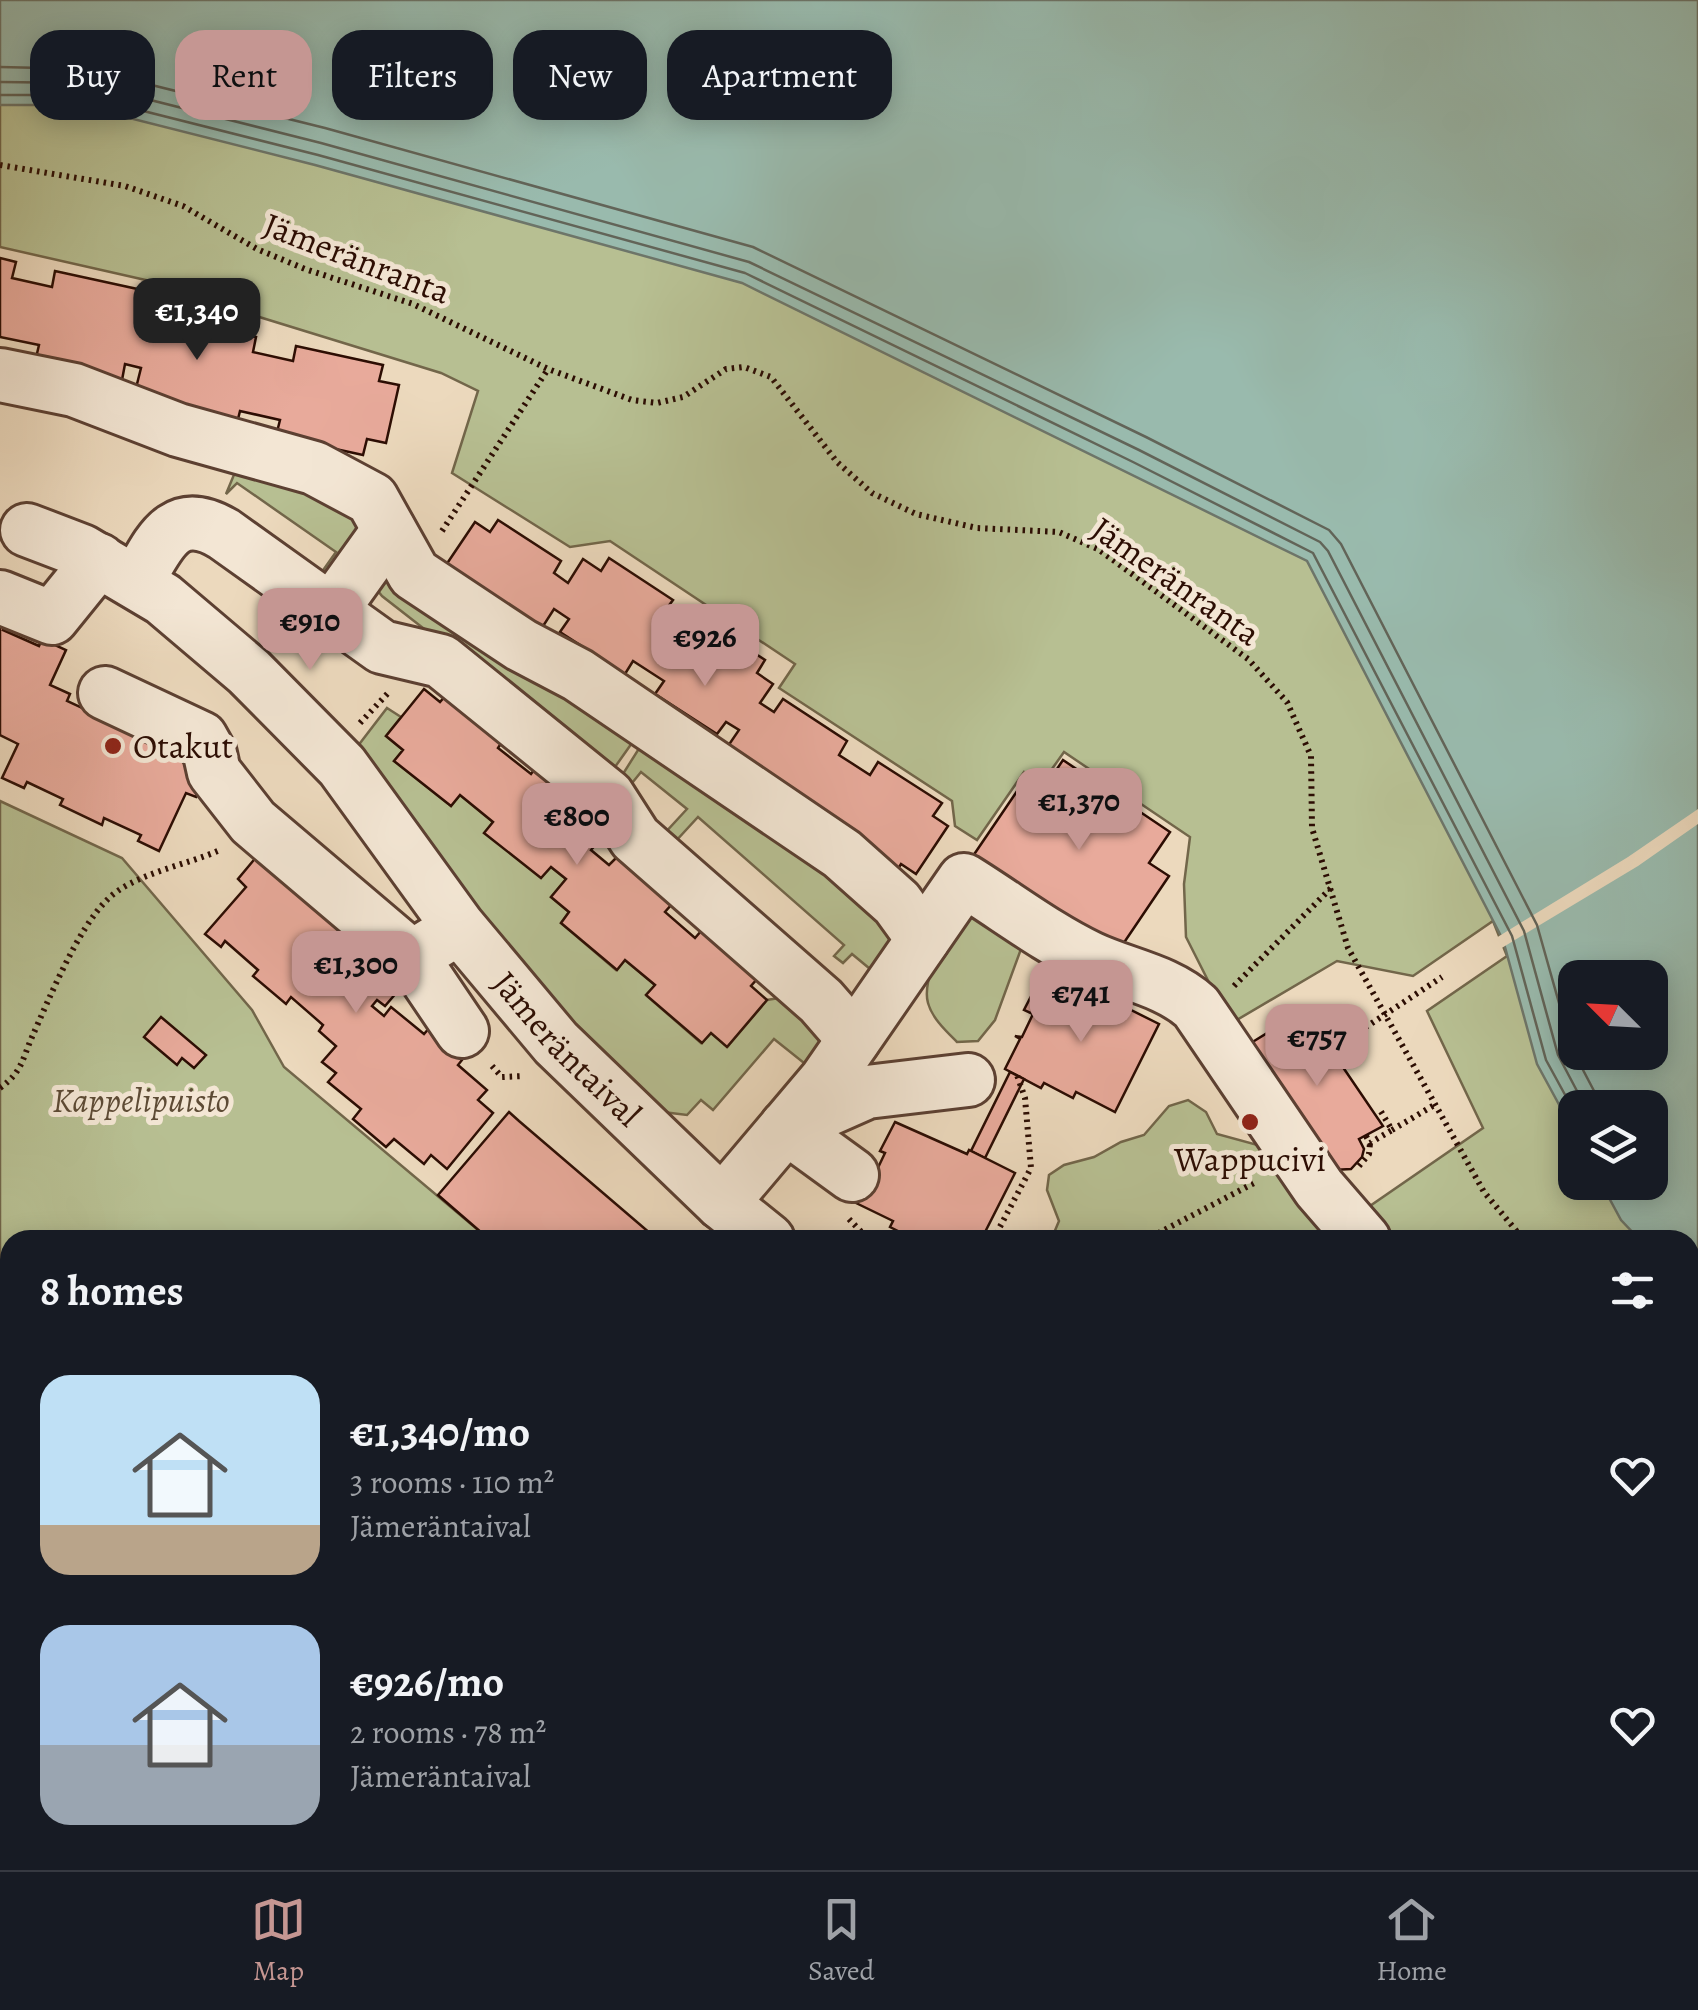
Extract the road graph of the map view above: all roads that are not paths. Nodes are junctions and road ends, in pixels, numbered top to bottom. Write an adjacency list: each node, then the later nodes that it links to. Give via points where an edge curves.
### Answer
1 (0, 375): 3 (street, via 74,390 178,430 314,468 372,499)
2 (28, 530): 4 (street, Jämeräntaival)
3 (402, 552): 6 (street); 9 (street, via 521,644 842,854 897,903)
4 (118, 571): 5 (street, via 52,618); 6 (street, via 177,527 202,523); 8 (street, Jämeräntaival, via 215,640 328,750)
5 (0, 596)
6 (331, 611): 12 (street, via 382,647 441,661 608,796 635,838 821,1001)
7 (105, 692): 10 (street, via 200,738 214,772 253,822)
8 (458, 926): 10 (street); 16 (street, Jämeräntaival, via 556,1043)
9 (923, 939): 12 (street); 18 (street, via 964,880 1092,959 1171,989 1204,1016 1299,1160)
10 (412, 956): 11 (street)
11 (462, 1031)
12 (854, 1039): 14 (street)
13 (993, 1077): 14 (street, via 867,1092)
14 (786, 1127): 15 (street); 16 (street)
15 (852, 1175)
16 (722, 1203): 17 (street, Jämeräntaival)
17 (756, 1230)
18 (1355, 1230)

